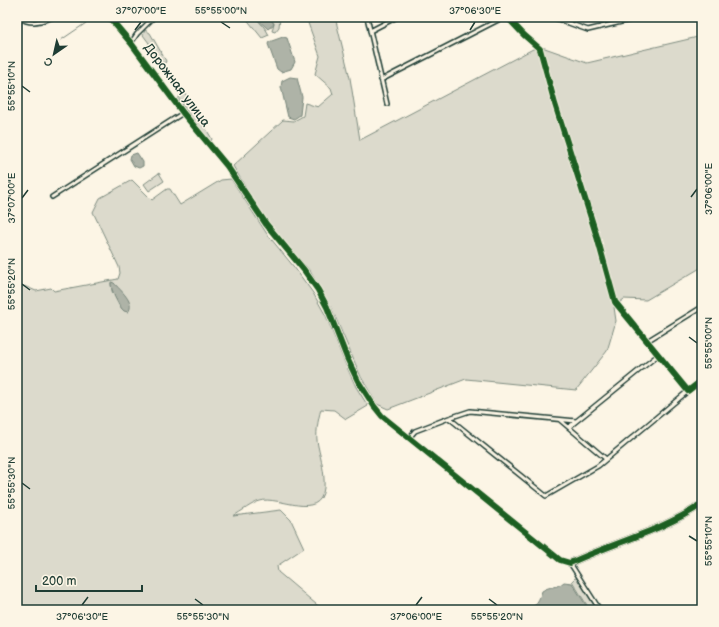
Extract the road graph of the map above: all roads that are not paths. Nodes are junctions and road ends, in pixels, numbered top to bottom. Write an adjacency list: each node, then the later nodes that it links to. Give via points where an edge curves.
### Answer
1 (19, 17): 2 (street, via 34,23)
2 (54, 17)
3 (82, 17): 4 (street)
4 (98, 17)
5 (109, 17): 14 (street, Дорожная улица)
6 (154, 17): 14 (street)
7 (367, 17): 13 (street)
8 (397, 17): 13 (street)
9 (504, 17): 15 (street)
10 (507, 17): 20 (street, via 540,49 614,299)
11 (552, 17): 12 (street, via 588,30)
12 (642, 17)
13 (370, 31): 15 (street)
14 (131, 43): 17 (street, Дорожная улица)
15 (381, 80): 16 (street)
16 (387, 104)
17 (183, 113): 18 (street); 28 (street, Дорожная улица, via 227,166 266,224 318,290 358,381 374,406 389,423)
18 (52, 197)
19 (702, 307): 20 (street)
20 (647, 341): 21 (street)
21 (658, 355): 23 (street); 26 (street)
22 (702, 380): 23 (street)
23 (688, 391): 29 (street)
24 (449, 418): 25 (street, via 470,412); 28 (street, via 415,431); 29 (street, via 546,496)
25 (559, 420): 26 (street); 27 (street)
26 (576, 421): 27 (street)
27 (569, 428): 29 (street)
28 (409, 438): 31 (street, Дорожная улица, via 560,560)
29 (606, 459)
30 (702, 504): 31 (street, via 682,517)
31 (570, 563): 32 (street)
32 (600, 610)

